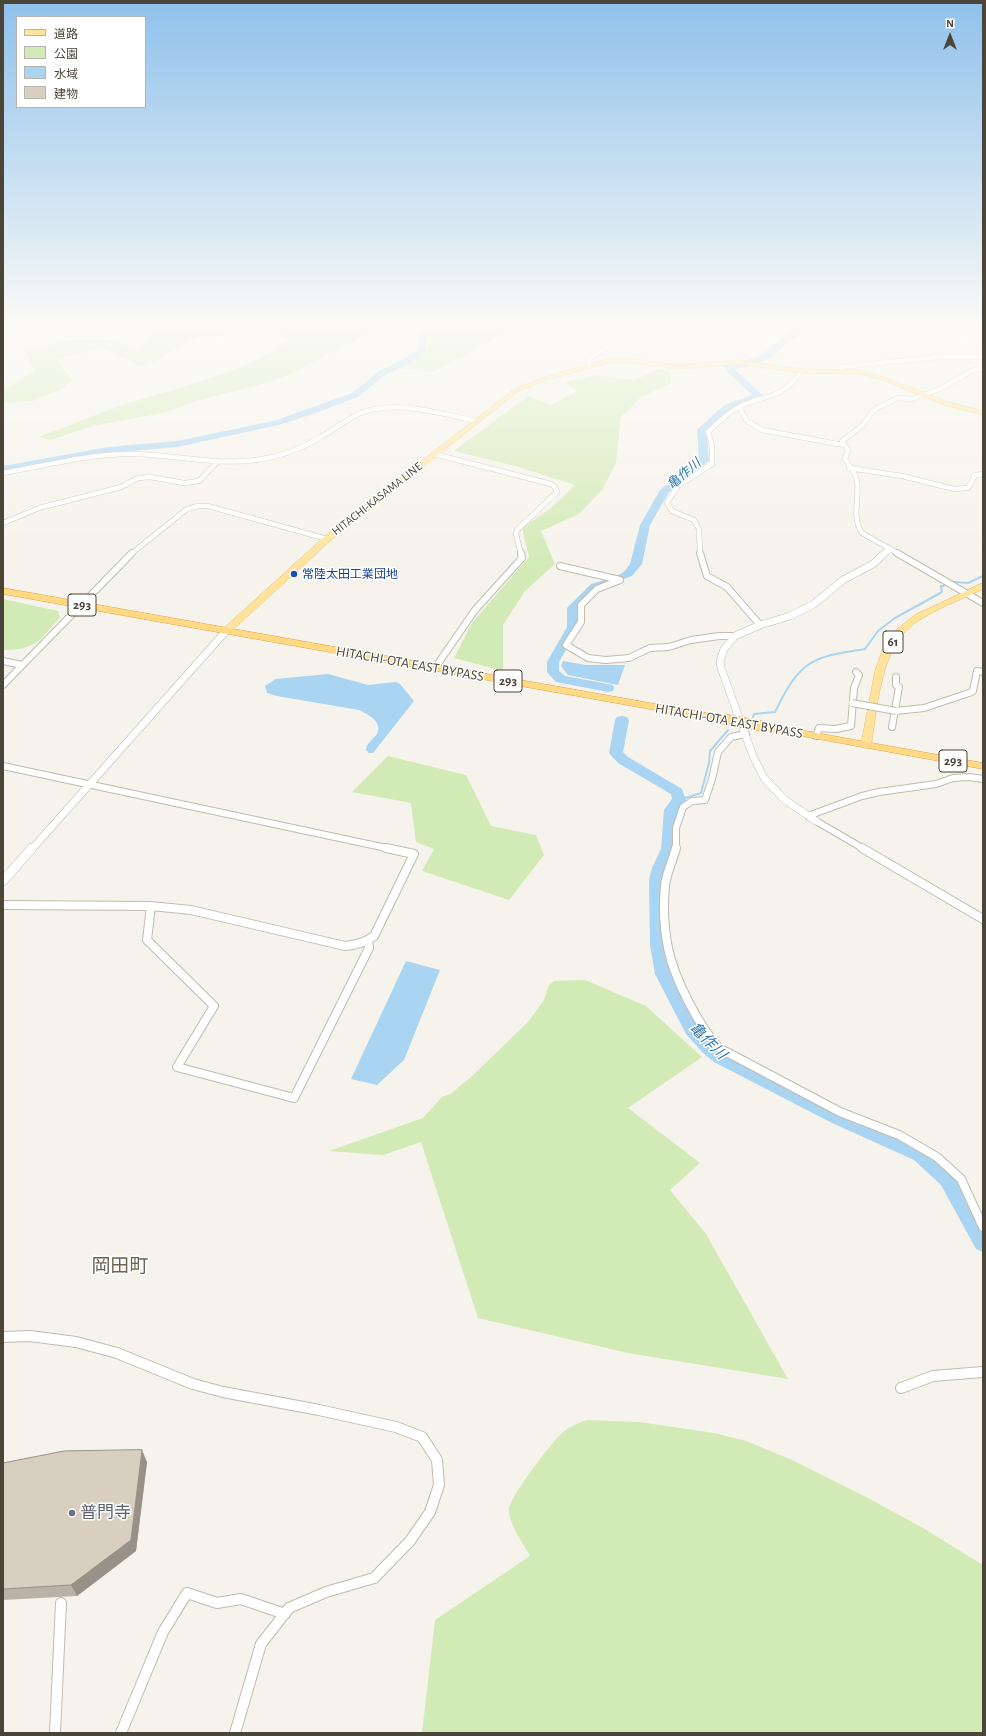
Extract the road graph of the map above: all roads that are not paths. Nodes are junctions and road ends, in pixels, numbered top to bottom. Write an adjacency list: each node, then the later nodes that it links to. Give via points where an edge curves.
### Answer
1 (379, 409): 12 (street, via 351,418 322,437 287,453 246,461)
2 (412, 409): 9 (street)
3 (493, 409): 9 (main road, HITACHI-KASAMA LINE)
4 (737, 409): 25 (street, via 708,432 712,446 712,464 678,486 667,503 672,511 694,520 699,529 699,551 707,576 727,587)
5 (740, 409): 10 (street, via 747,421 762,430)
6 (876, 409): 10 (street, via 862,426 842,441)
7 (964, 409): 8 (main road, HITACHI-KASAMA LINE)
8 (983, 413)
9 (477, 421): 11 (main road, HITACHI-KASAMA LINE)
10 (844, 445): 13 (street, via 848,450 845,459)
11 (434, 454): 17 (main road, HITACHI-KASAMA LINE); 30 (street, via 551,484 557,492 519,528 516,534 522,558 475,610)
12 (218, 461): 14 (street, via 113,454); 16 (street, via 199,481 184,483 150,477 138,478 121,487 39,508)
13 (849, 468): 15 (street, via 902,476 954,489 968,488 975,475); 18 (street, via 857,479 856,524 867,537)
14 (3, 473)
15 (983, 474)
16 (3, 523)
17 (327, 539): 24 (street, via 208,506 192,507 133,552); 26 (main road, HITACHI-KASAMA LINE)
18 (889, 550): 22 (street); 25 (street, via 874,564 843,580 814,604 790,616)
19 (560, 566): 27 (street, via 620,580 597,589 580,608 581,622 566,645 588,658 624,659 650,648 669,647 704,638)
20 (983, 586): 22 (main road, 61)
21 (3, 591): 24 (highway, HITACHI-OTA EAST BYPASS / 293)
22 (964, 594): 23 (street); 40 (main road, 61, via 918,617 900,631 888,649 880,671)
23 (983, 604)
24 (81, 605): 26 (highway, HITACHI-OTA EAST BYPASS / 293); 29 (street)
25 (760, 625): 27 (street)
26 (226, 631): 30 (highway, HITACHI-OTA EAST BYPASS / 293); 44 (street)
27 (735, 636): 38 (street, via 724,649 720,661)
28 (3, 661): 29 (street)
29 (22, 665): 34 (street)
30 (435, 668): 39 (highway, HITACHI-OTA EAST BYPASS / 293, bridge)
31 (856, 672): 35 (street, via 859,675)
32 (983, 672): 36 (street, via 977,671 973,691 969,693 916,710)
33 (896, 677): 36 (street, via 896,685 899,687)
34 (3, 685)
35 (852, 703): 36 (street, bridge); 39 (street, via 851,726 836,729 819,728)
36 (896, 711): 37 (street)
37 (892, 727)
38 (746, 734): 45 (street, via 764,778 785,800); 52 (street, via 731,738 718,752 705,800 692,801 682,807 676,828 677,846 665,885 665,929 668,950 684,993 708,1036 719,1048 840,1112 899,1135 937,1157 960,1178)
39 (816, 736): 40 (highway, HITACHI-OTA EAST BYPASS / 293)
40 (866, 745): 42 (highway, HITACHI-OTA EAST BYPASS / 293)
41 (3, 766): 44 (street)
42 (983, 766)
43 (983, 779): 45 (street, via 953,778 936,784 879,792)
44 (90, 784): 47 (street); 51 (street, via 414,854 374,936)
45 (808, 816): 46 (street)
46 (816, 821): 50 (street)
47 (3, 881)
48 (3, 905): 49 (street)
49 (151, 906): 51 (street, via 191,910 345,946); 51 (street, via 147,940 214,1006 177,1067 294,1098 369,948)
50 (983, 919)
51 (368, 941)
52 (983, 1227)
53 (3, 1337): 57 (street, via 30,1336 76,1342 117,1353 193,1384 396,1427 422,1437 437,1460 439,1485 430,1512 410,1541 374,1578 326,1592 289,1608)
54 (983, 1372): 55 (street, via 933,1376)
55 (901, 1388)
56 (61, 1603): 58 (street)
57 (285, 1614): 59 (street, via 241,1599 217,1603 187,1593 163,1632); 60 (street, via 261,1644)
58 (55, 1733)
59 (121, 1733)
60 (235, 1733)

